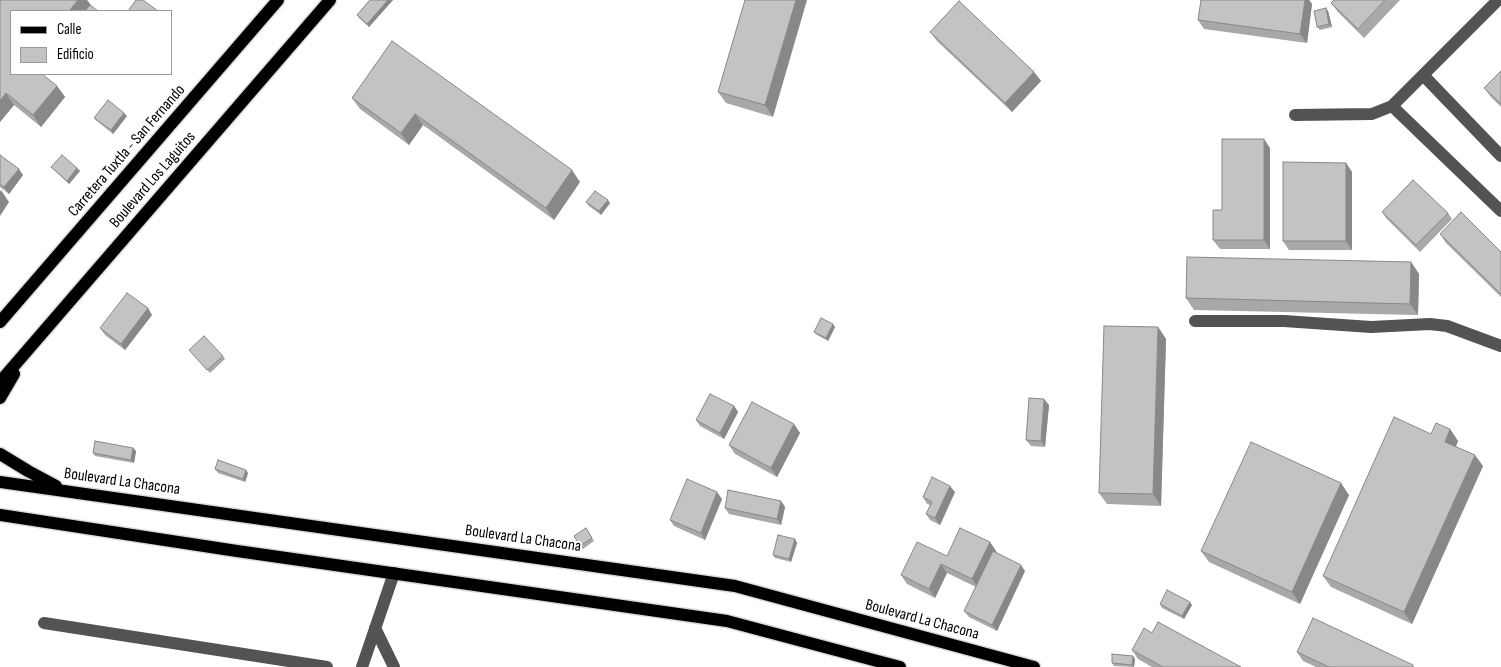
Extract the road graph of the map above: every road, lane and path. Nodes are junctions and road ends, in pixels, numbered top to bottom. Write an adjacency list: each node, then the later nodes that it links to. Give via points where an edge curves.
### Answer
1 (278, 0): 10 (main road, Carretera Tuxtla - San Fernando)
2 (330, 0): 11 (main road, Boulevard Los Laguitos)
3 (1498, 0): 4 (street)
4 (1423, 75): 5 (street); 7 (street)
5 (1392, 106): 6 (street, via 1372,114); 8 (street)
6 (1295, 115)
7 (1501, 156)
8 (1501, 210)
9 (1195, 321): 12 (street, via 1284,321 1371,327 1430,324 1447,326)
10 (0, 322)
11 (31, 346): 13 (main road, Boulevard Los Laguitos); 14 (main road)
12 (1501, 346)
13 (0, 382)
14 (0, 398)
15 (0, 454): 17 (main road)
16 (0, 482): 17 (main road, Boulevard La Chacona)
17 (65, 490): 26 (main road, Boulevard La Chacona, via 735,586)
18 (0, 515): 19 (main road)
19 (394, 573): 21 (street); 25 (main road, via 728,621)
20 (44, 622): 22 (street)
21 (376, 628): 23 (street); 24 (street)
22 (328, 667)
23 (362, 667)
24 (394, 667)
25 (900, 667)
26 (1034, 667)

